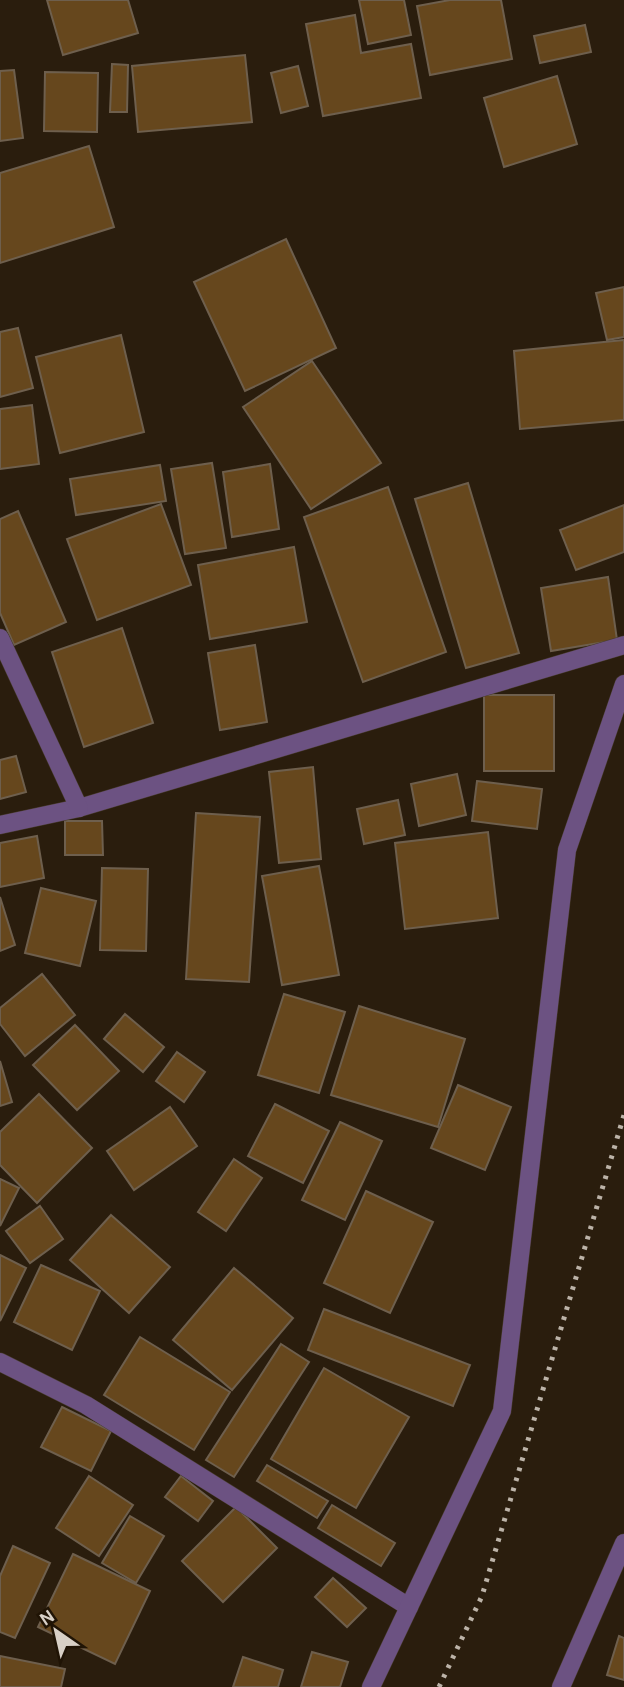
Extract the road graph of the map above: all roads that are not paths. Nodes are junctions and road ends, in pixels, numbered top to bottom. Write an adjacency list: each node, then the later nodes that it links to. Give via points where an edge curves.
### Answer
1 (0, 639): 4 (street)
2 (624, 645): 4 (street)
3 (624, 684): 8 (street, via 567,850 502,1410)
4 (79, 808): 5 (street)
5 (0, 825)
6 (0, 1362): 8 (street, via 86,1405)
7 (624, 1543): 10 (street)
8 (409, 1606): 9 (street)
9 (371, 1687)
10 (561, 1687)

